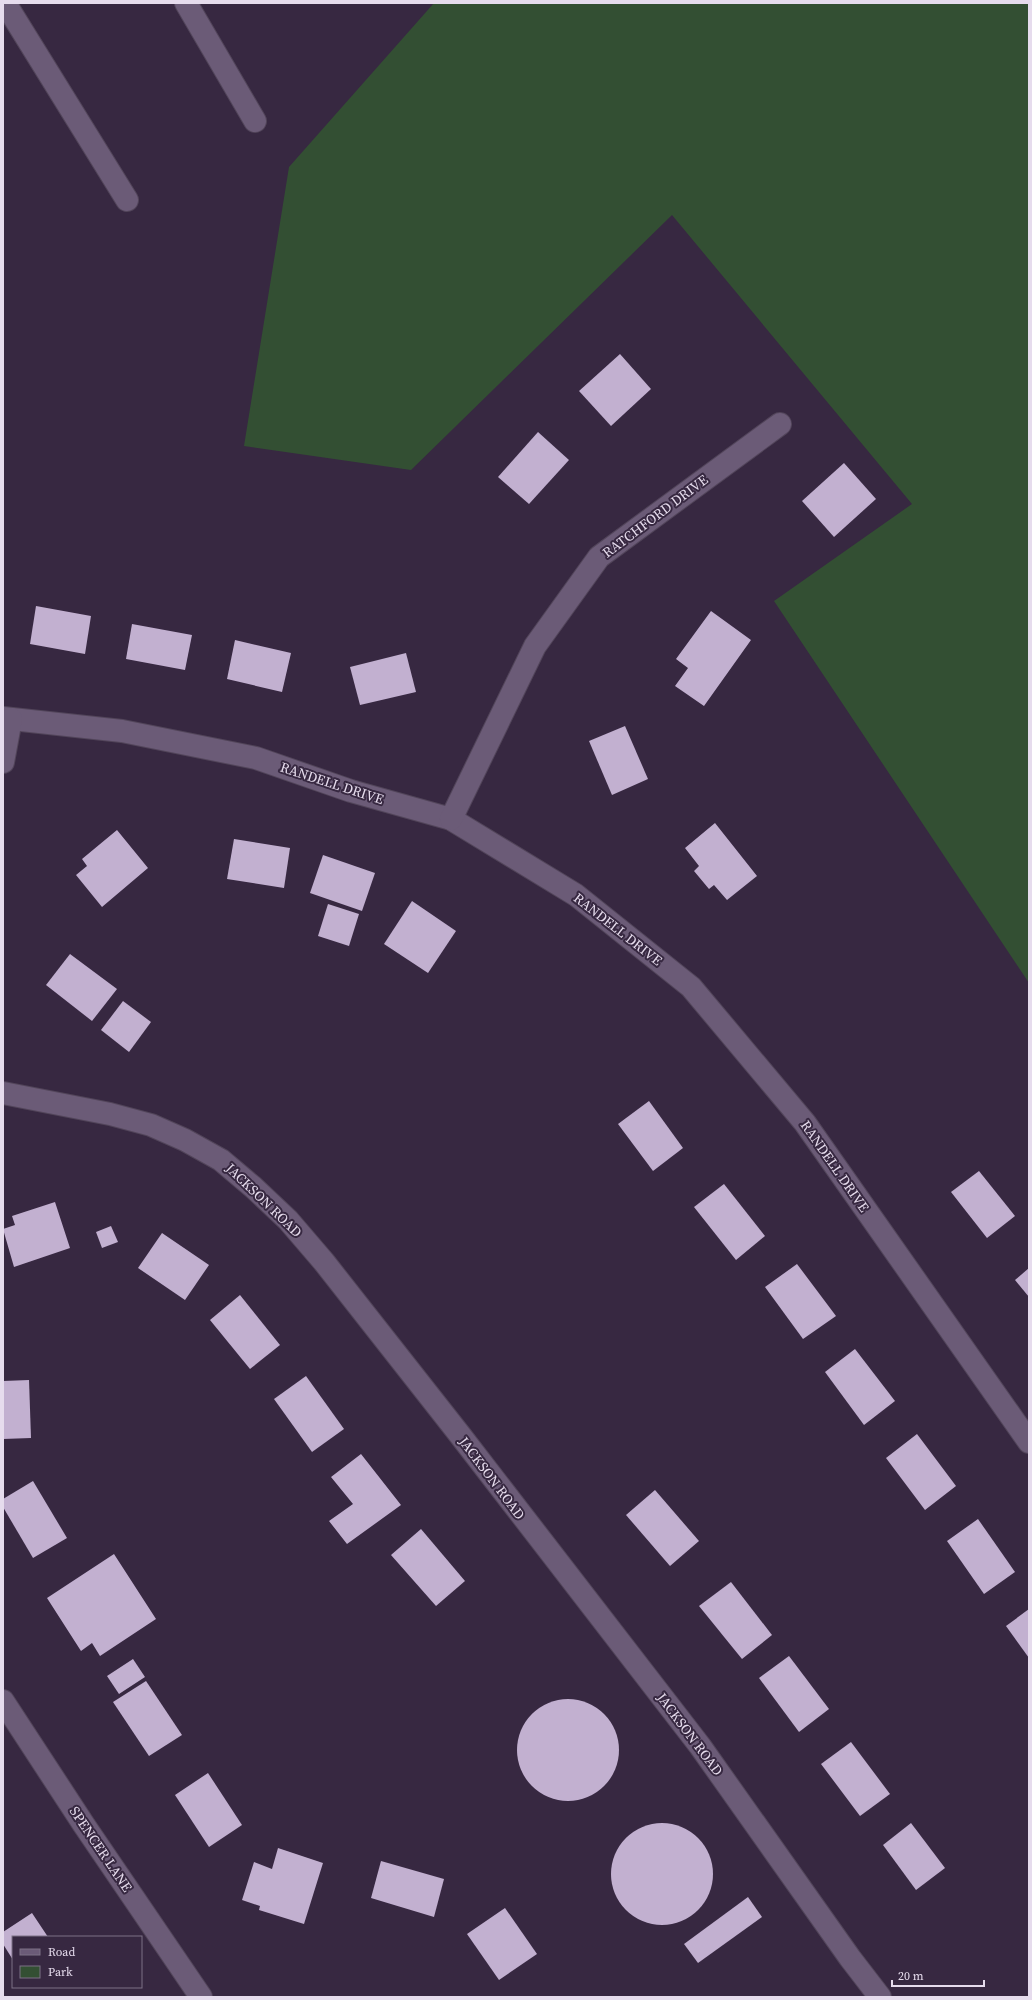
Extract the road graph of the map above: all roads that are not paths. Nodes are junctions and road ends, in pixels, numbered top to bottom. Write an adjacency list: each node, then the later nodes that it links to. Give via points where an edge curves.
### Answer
1 (5, 3): 4 (street)
2 (186, 3): 3 (street)
3 (255, 121)
4 (127, 200)
5 (780, 424): 8 (street, RATCHFORD DRIVE, via 599,557 535,646)
6 (7, 719): 7 (street); 8 (street, RANDELL DRIVE, via 122,731 256,758 351,790)
7 (3, 762)
8 (451, 819): 10 (street, RANDELL DRIVE, via 576,895 691,987 805,1122)
9 (3, 1093): 13 (street, JACKSON ROAD, via 110,1114 151,1125 185,1140 221,1160 288,1220 455,1429 695,1740)
10 (1029, 1442)
11 (3, 1701): 12 (street, SPENCER LANE)
12 (201, 1997)
13 (880, 1997)

